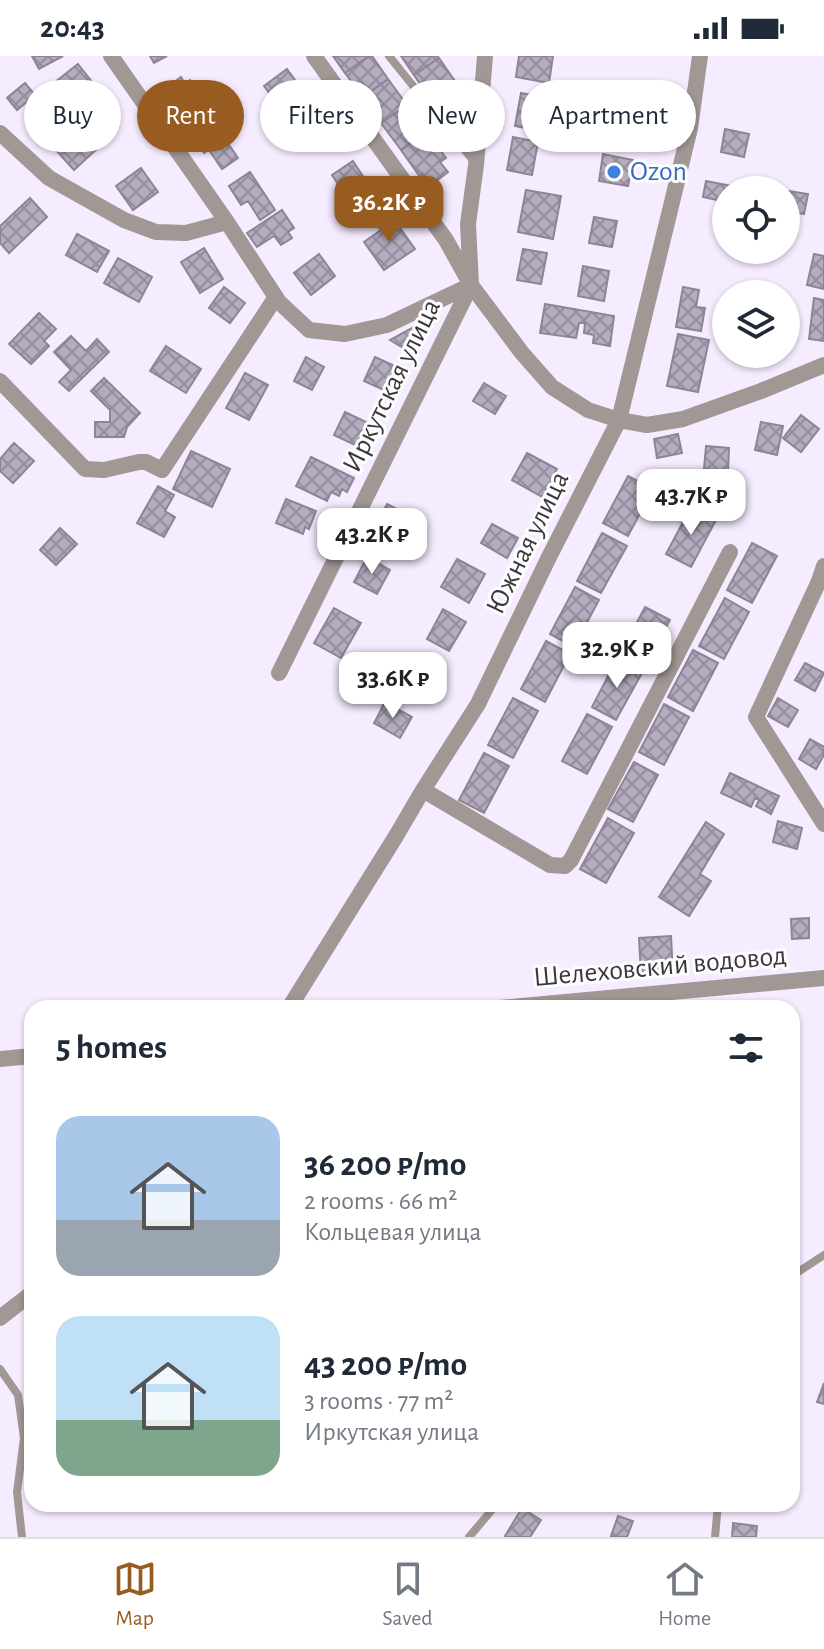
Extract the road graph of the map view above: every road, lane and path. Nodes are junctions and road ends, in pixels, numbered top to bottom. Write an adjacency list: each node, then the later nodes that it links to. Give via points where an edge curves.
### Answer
1 (111, 56): 8 (street)
2 (314, 56): 9 (street, via 446,240)
3 (389, 56): 7 (lane)
4 (485, 56): 7 (street, Иркутская улица)
5 (700, 56): 13 (street, Южная улица, via 690,128)
6 (0, 133): 8 (street, via 49,178 134,224 156,232 186,233)
7 (476, 165): 9 (street, Иркутская улица, via 468,224)
8 (227, 222): 10 (street)
9 (471, 285): 10 (street, via 387,325 345,334 309,330); 13 (street, via 552,387 588,410); 16 (street, Иркутская улица)
10 (276, 297): 12 (street, via 162,470 146,462 85,469)
11 (824, 365): 13 (street, via 683,419 647,425)
12 (0, 381)
13 (619, 420): 17 (street, Южная улица, via 478,704)
14 (730, 552): 17 (street, via 565,866 550,865)
15 (824, 566): 18 (street, via 756,717)
16 (279, 673)
17 (423, 790): 20 (street, Южная улица)
18 (824, 824)
19 (824, 978): 21 (street, Шелеховский водовод)
20 (294, 1000)
21 (586, 1000)
22 (24, 1057): 23 (street)
23 (0, 1059)
24 (824, 1255): 25 (lane)
25 (800, 1271)
26 (24, 1299): 27 (street)
27 (0, 1318)
28 (0, 1369): 31 (lane, via 18,1395 24,1438 17,1492)
29 (490, 1512): 32 (lane)
30 (717, 1512): 33 (lane)
31 (22, 1537)
32 (469, 1537)
33 (715, 1537)

